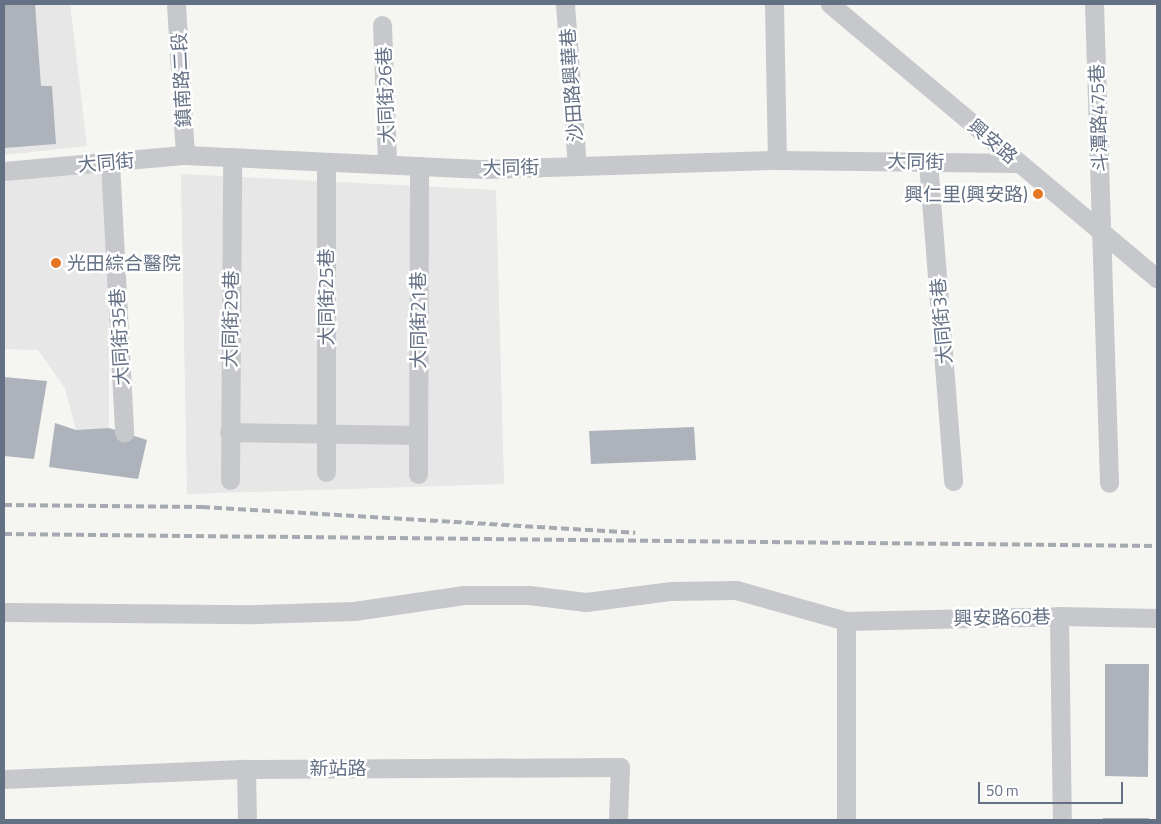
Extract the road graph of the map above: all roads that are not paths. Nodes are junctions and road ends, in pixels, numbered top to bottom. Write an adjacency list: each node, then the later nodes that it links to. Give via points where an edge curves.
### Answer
1 (176, 4): 7 (street, 鎮南路二段)
2 (565, 4): 16 (street, 沙田路興華巷)
3 (774, 4): 9 (street)
4 (830, 4): 13 (street, 興安路)
5 (1094, 4): 18 (street, 斗潭路475巷)
6 (382, 25): 14 (street, 大同街26巷)
7 (185, 155): 8 (street, 大同街); 10 (street, 大同街)
8 (232, 158): 11 (street, 大同街); 20 (street, 大同街29巷)
9 (777, 160): 12 (street, 大同街); 16 (street, 大同街)
10 (99, 162): 17 (street, 大同街); 22 (street, 大同街35巷, via 110,162)
11 (326, 162): 14 (street, 大同街); 21 (street, 大同街25巷)
12 (928, 162): 13 (street, 大同街); 27 (street, 大同街3巷)
13 (1019, 163): 18 (street, 興安路)
14 (387, 164): 15 (street, 大同街)
15 (419, 166): 16 (street, 大同街); 23 (street, 大同街21巷)
16 (577, 166)
17 (4, 170)
18 (1102, 231): 19 (street, 興安路); 28 (street, 斗潭路475巷)
19 (1157, 278)
20 (229, 432): 21 (street); 26 (street, 大同街29巷)
21 (326, 432): 23 (street); 24 (street, 大同街25巷)
22 (124, 433)
23 (417, 435): 25 (street, 大同街21巷)
24 (326, 472)
25 (418, 474)
26 (230, 480)
27 (954, 481)
28 (1109, 483)
29 (4, 612): 32 (street, 興安路60巷, via 334,612 464,595 529,595 586,602 672,591 736,590)
30 (1059, 616): 31 (street, 興安路60巷); 32 (street, 興安路60巷); 38 (street)
31 (1157, 618)
32 (846, 621): 37 (street)
33 (246, 768): 34 (street, 新站路); 35 (street); 36 (street, 新站路, via 620,767)
34 (4, 779)
35 (246, 820)
36 (618, 820)
37 (846, 820)
38 (1062, 820)

